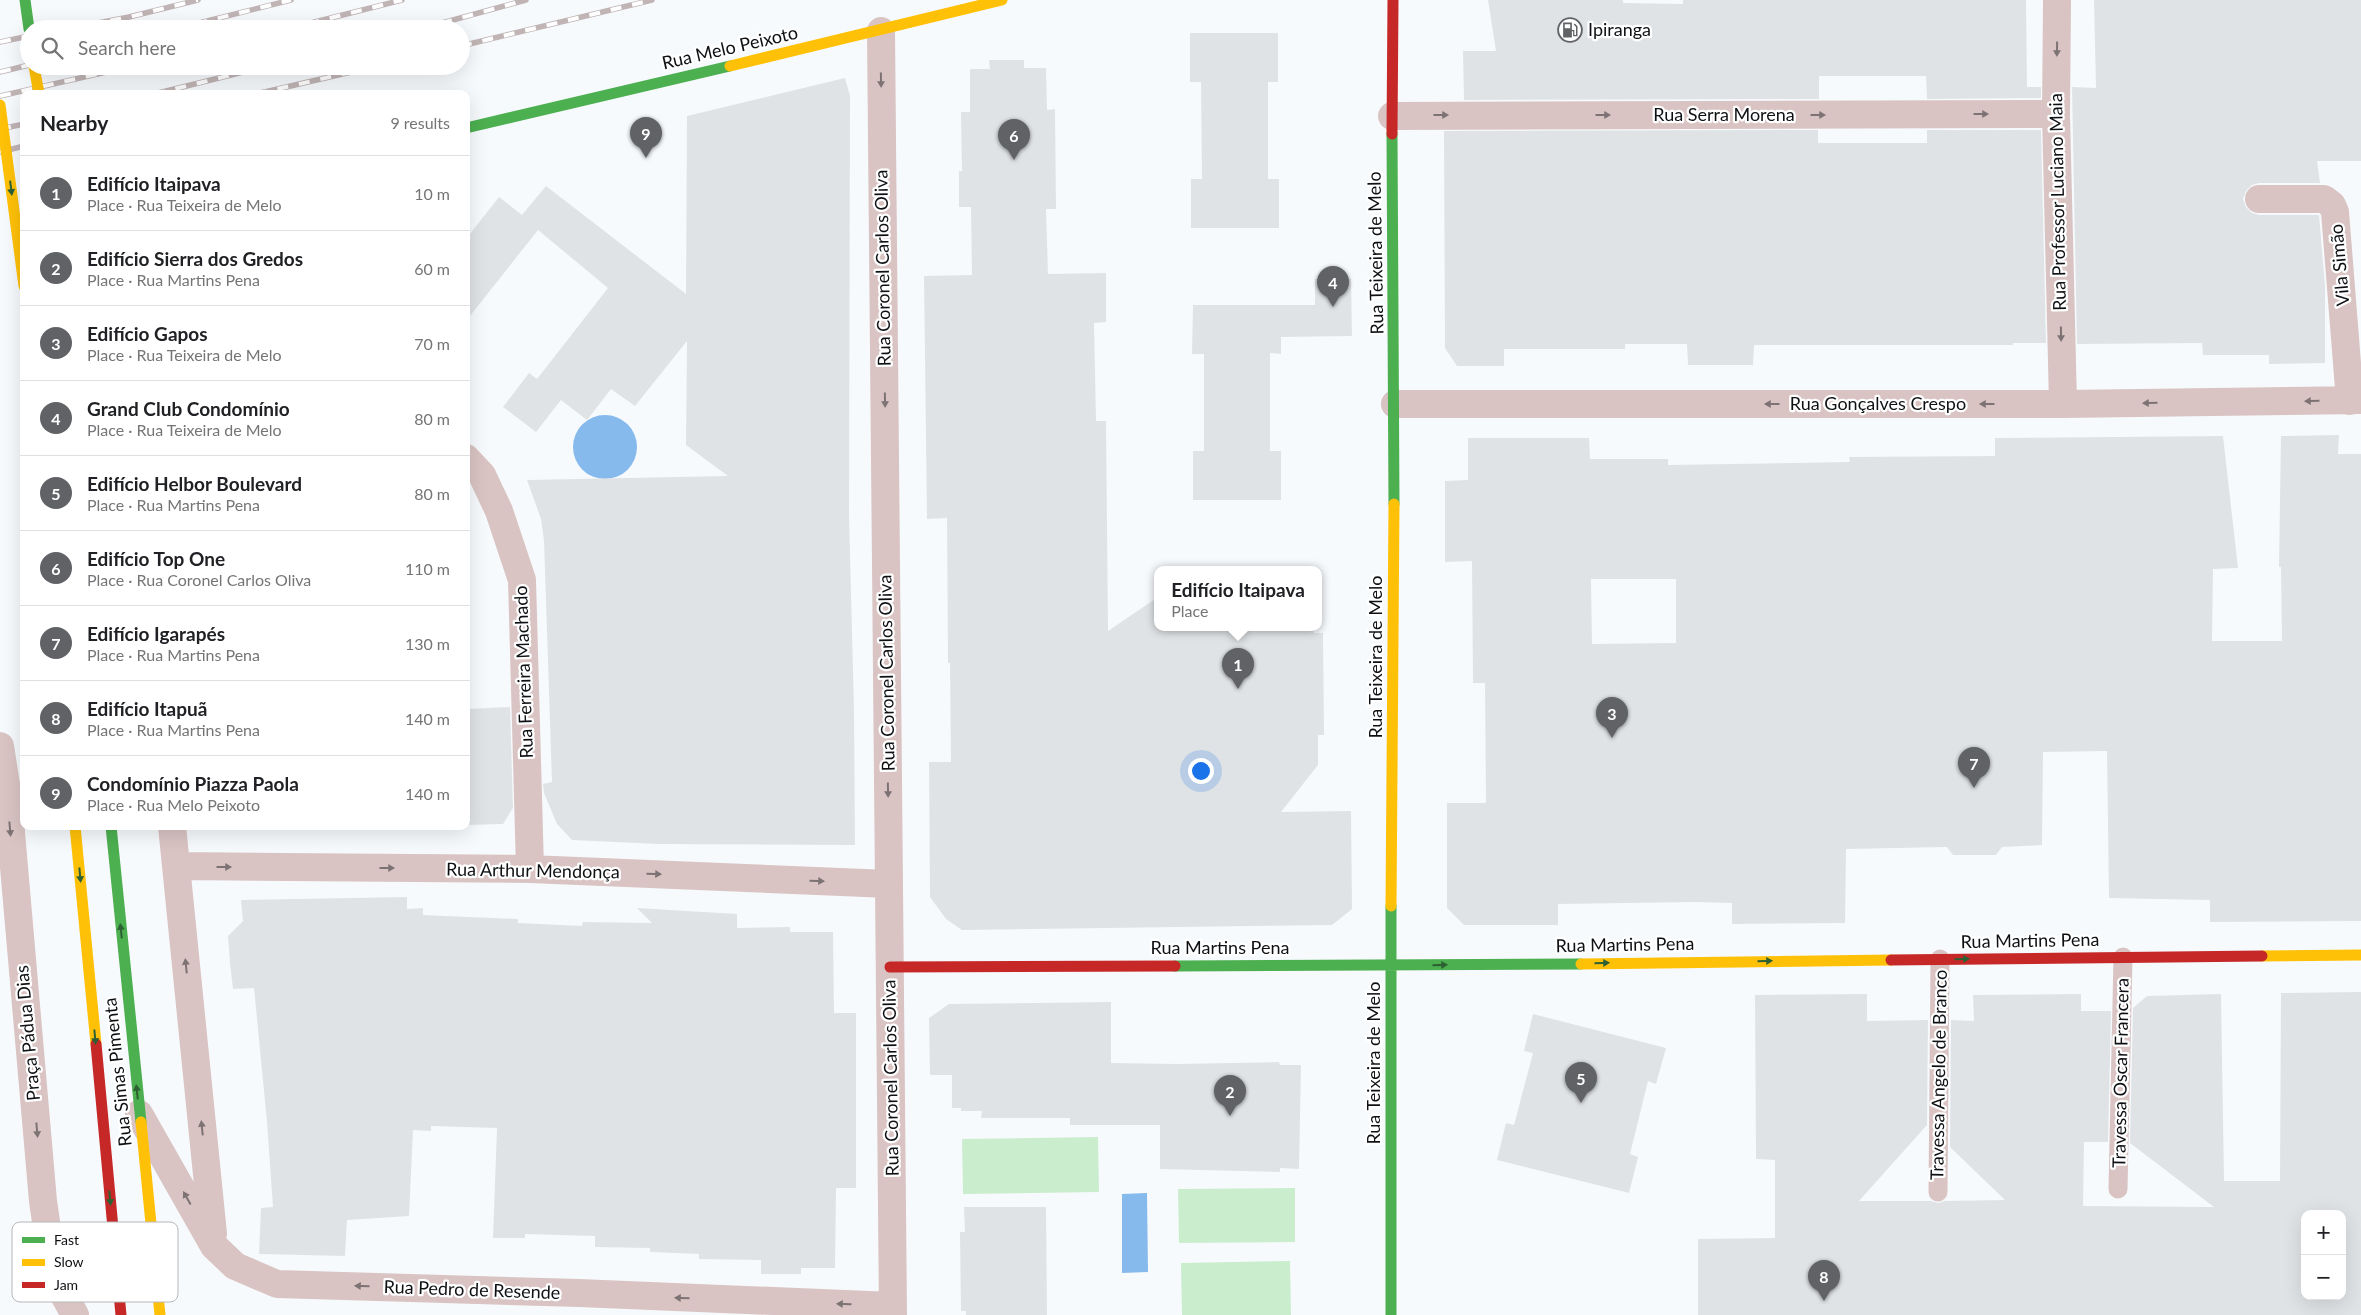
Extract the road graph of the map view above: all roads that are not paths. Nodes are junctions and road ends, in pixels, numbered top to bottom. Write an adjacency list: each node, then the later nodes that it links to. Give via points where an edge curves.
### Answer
1 (25, 0): 5 (street)
2 (1002, 0): 6 (street, Rua Melo Peixoto)
3 (1394, 0): 11 (street, Rua Teixeira de Melo)
4 (2057, 0): 10 (street, Rua Professor Luciano Maia, one-way to 10)
5 (28, 20)
6 (881, 31): 12 (street, Rua Melo Peixoto); 28 (street, Rua Coronel Carlos Oliva, one-way to 28)
7 (35, 75): 8 (street, bridge)
8 (37, 90)
9 (0, 105): 16 (street, one-way to 16, bridge)
10 (2056, 114): 11 (street, Rua Serra Morena, one-way to 10); 19 (street, Rua Professor Luciano Maia, one-way to 19)
11 (1392, 116): 18 (street, Rua Teixeira de Melo)
12 (470, 127)
13 (2258, 199): 17 (street, Vila Simão, via 2324,199 2336,212)
14 (20, 222): 15 (street)
15 (0, 226)
16 (20, 256)
17 (2355, 401): 19 (street, Rua Gonçalves Crespo, one-way to 19)
18 (1395, 404): 19 (street, Rua Gonçalves Crespo, one-way to 18); 33 (street, Rua Teixeira de Melo)
19 (2063, 404)
20 (470, 462): 26 (street, Rua Ferreira Machado, via 482,476 499,511 522,580)
21 (0, 746): 27 (street, Praça Pádua Dias, one-way to 27, via 8,798)
22 (75, 830): 38 (street, Rua Simas Pimenta, one-way to 38)
23 (111, 830): 34 (street, Rua Simas Pimenta, one-way to 23)
24 (172, 830): 25 (street)
25 (176, 866): 26 (street, Rua Arthur Mendonça, one-way to 26); 40 (street, one-way to 25)
26 (530, 869): 28 (street, Rua Arthur Mendonça, one-way to 28)
27 (7, 877): 37 (street, Praça Pádua Dias, one-way to 37)
28 (889, 884): 32 (street, Rua Coronel Carlos Oliva)
29 (2361, 955): 30 (street, Rua Martins Pena)
30 (2123, 957): 31 (street, Rua Martins Pena, one-way to 30); 35 (lane, Travessa Oscar Francera)
31 (1940, 959): 33 (street, Rua Martins Pena, one-way to 31); 36 (lane, Travessa Angelo de Branco)
32 (890, 966): 33 (street, Rua Martins Pena); 44 (street, Rua Coronel Carlos Oliva)
33 (1391, 966): 48 (street, Rua Teixeira de Melo)
34 (139, 1114): 39 (street, Rua Simas Pimenta); 40 (street, Rua Pedro de Resende, one-way to 34)
35 (2118, 1188)
36 (1938, 1192)
37 (46, 1222)
38 (112, 1222)
39 (150, 1222)
40 (214, 1246): 44 (street, Rua Pedro de Resende, one-way to 40, via 579,1293 278,1284 234,1266)
41 (68, 1302): 45 (street, Praça Pádua Dias, one-way to 45)
42 (120, 1302): 46 (street, Rua Simas Pimenta, one-way to 46)
43 (159, 1302): 47 (street, Rua Simas Pimenta)
44 (893, 1311)
45 (75, 1315)
46 (121, 1315)
47 (160, 1315)
48 (1392, 1315)

